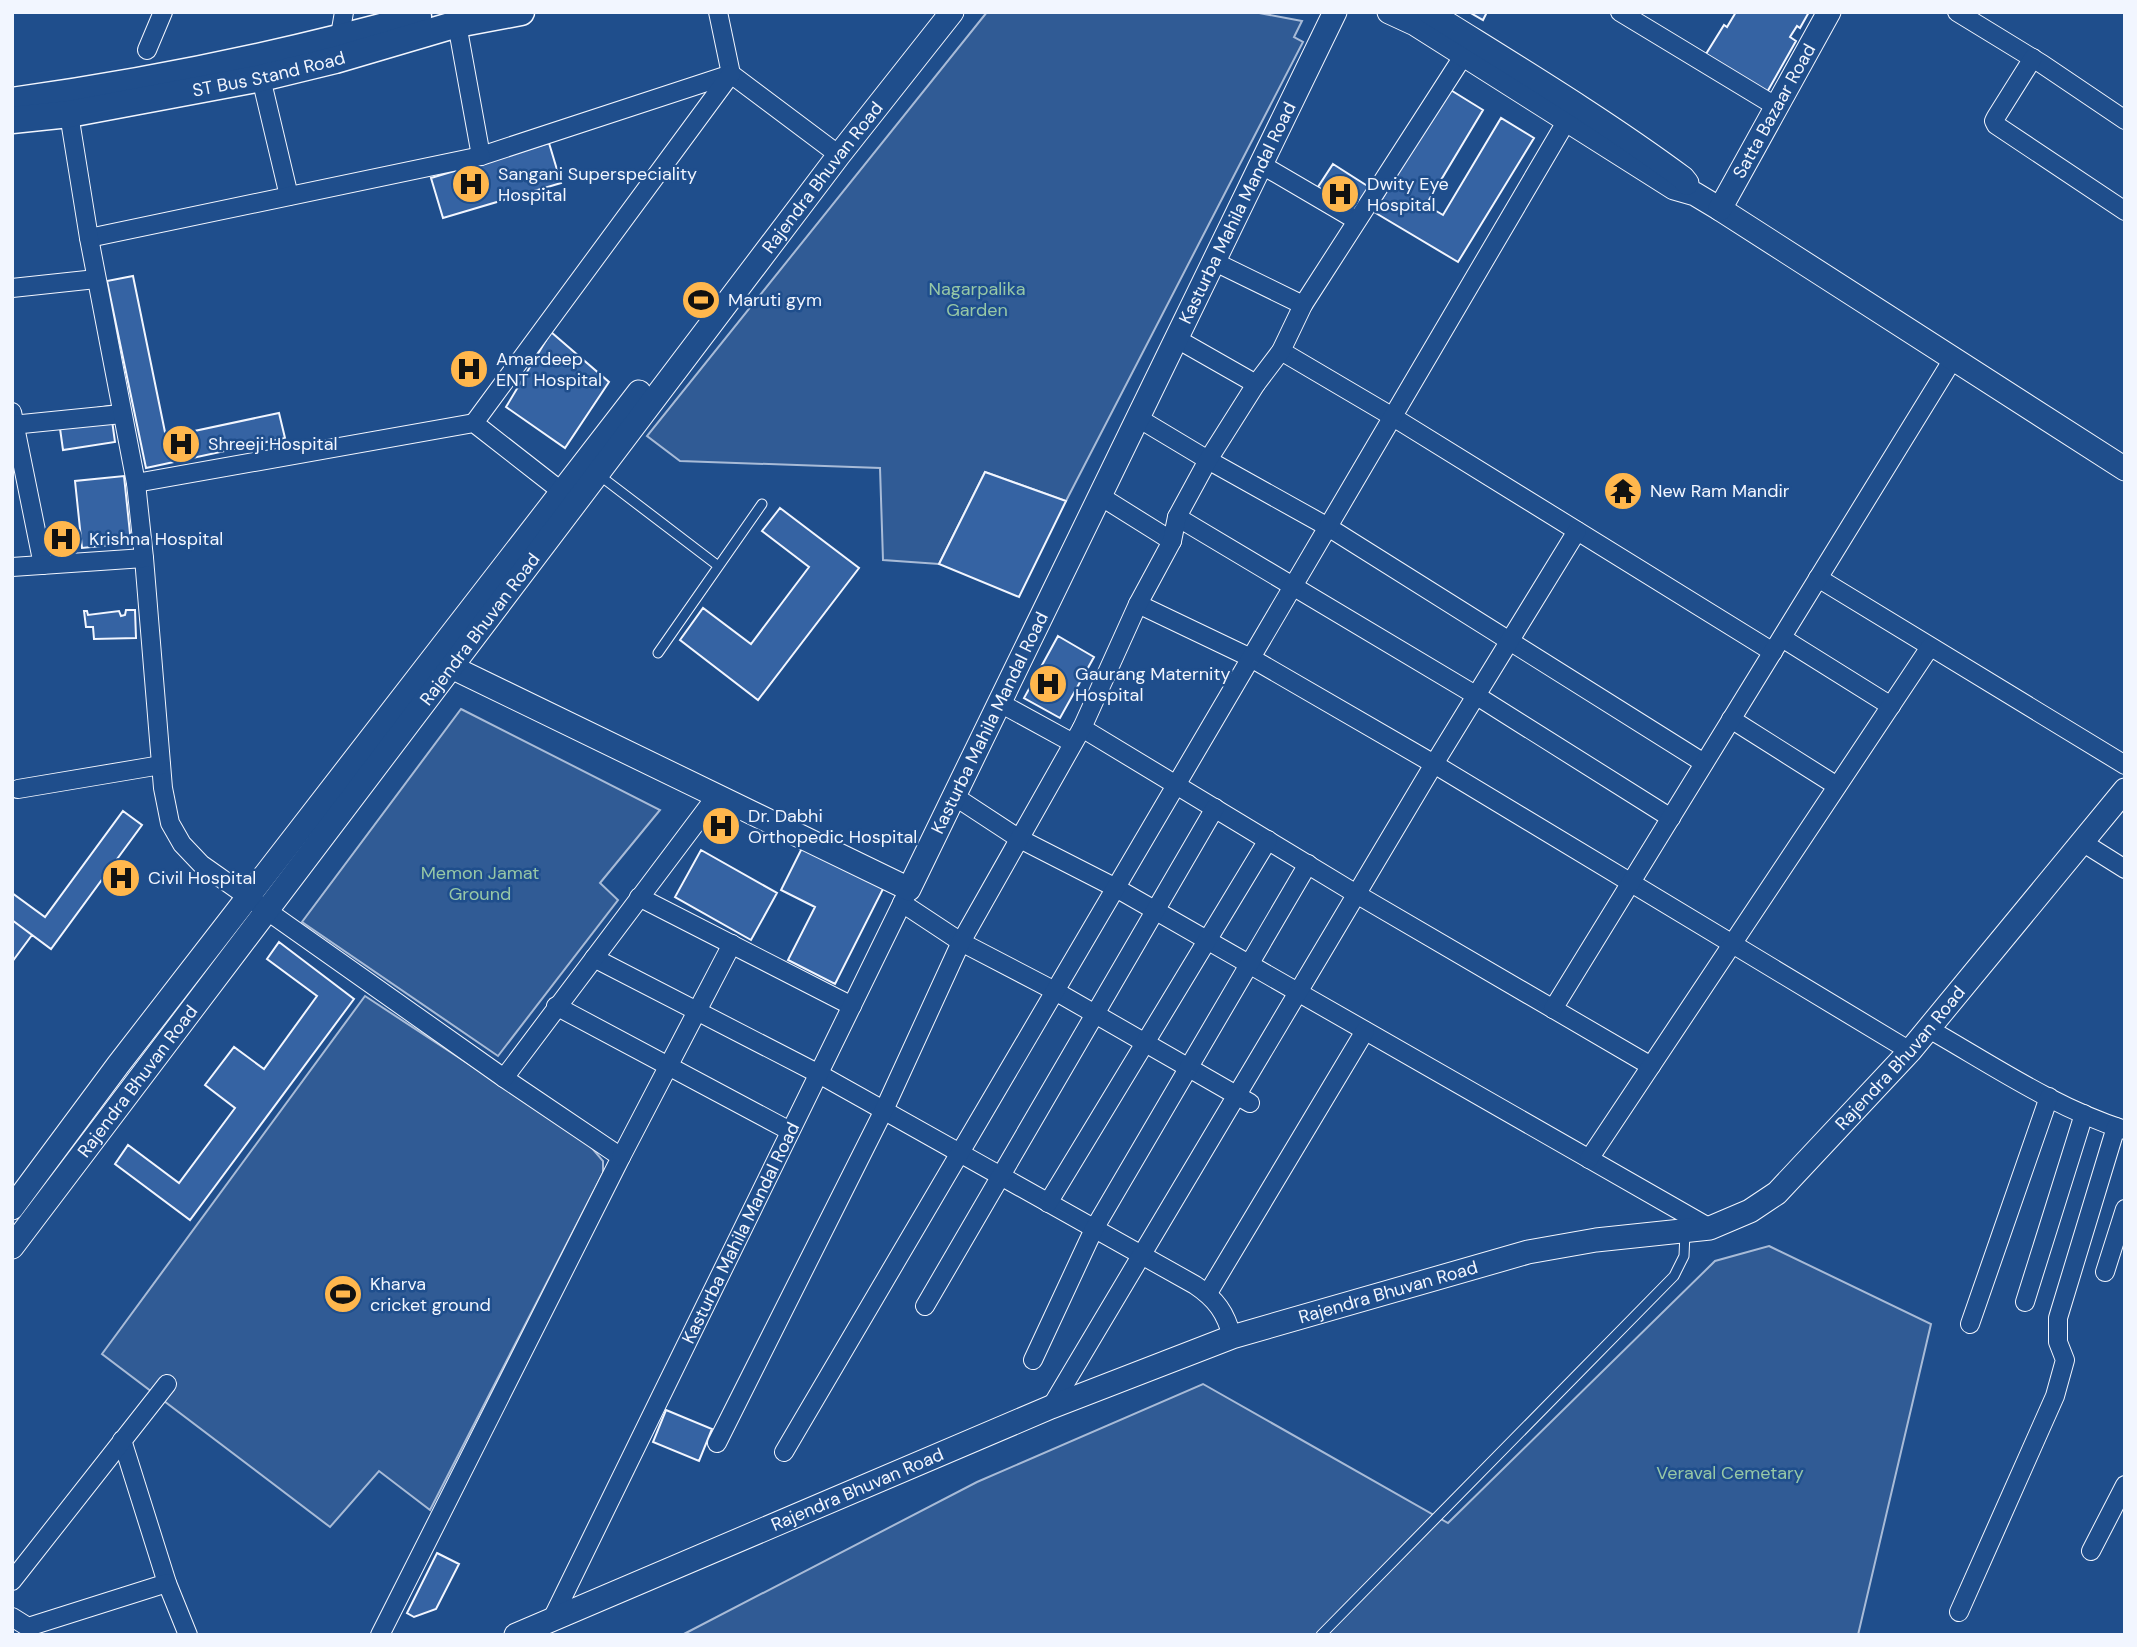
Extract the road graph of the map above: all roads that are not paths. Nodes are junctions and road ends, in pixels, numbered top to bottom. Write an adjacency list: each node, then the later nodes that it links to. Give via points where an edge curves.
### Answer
1 (163, 12): 15 (street)
2 (344, 12): 16 (street)
3 (521, 12): 13 (main road, ST Bus Stand Road)
4 (718, 12): 18 (street)
5 (932, 12): 26 (street)
6 (952, 12): 26 (street, Rajendra Bhuvan Road)
7 (1335, 12): 28 (street, Kasturba Mahila Mandal Road)
8 (1389, 12): 14 (street)
9 (1429, 12): 14 (street)
10 (1620, 12): 21 (street)
11 (1829, 12): 21 (street, Satta Bazaar Road)
12 (1957, 12): 17 (street)
13 (464, 17): 16 (main road, ST Bus Stand Road); 27 (street)
14 (1469, 48): 22 (street); 32 (street)
15 (147, 50)
16 (337, 50): 19 (main road, ST Bus Stand Road); 20 (main road, ST Bus Stand Road)
17 (2033, 58): 25 (street); 31 (street, via 1996,117 1996,125)
18 (731, 74): 26 (street); 27 (street); 46 (street)
19 (261, 78): 23 (main road, ST Bus Stand Road); 29 (street)
20 (12, 101)
21 (1777, 107): 30 (street, Satta Bazaar Road)
22 (1571, 113): 30 (street, via 1674,188); 43 (street)
23 (69, 114): 24 (main road, ST Bus Stand Road); 33 (street)
24 (12, 120)
25 (2125, 120)
26 (833, 151): 48 (street, Rajendra Bhuvan Road)
27 (481, 156): 29 (street)
28 (1262, 165): 32 (street); 34 (street, Kasturba Mahila Mandal Road)
29 (289, 196): 33 (street)
30 (1720, 209): 40 (street)
31 (2125, 211)
32 (1356, 220): 37 (street)
33 (89, 238): 35 (street)
34 (1214, 262): 37 (street); 38 (street, Kasturba Mahila Mandal Road)
35 (96, 279): 36 (street); 42 (street)
36 (12, 288)
37 (1303, 305): 39 (street)
38 (1177, 339): 41 (street); 44 (street, Kasturba Mahila Mandal Road)
39 (1280, 351): 41 (street); 43 (street)
40 (1953, 359): 49 (street); 62 (street)
41 (1256, 384): 47 (street)
42 (122, 414): 45 (street); 50 (street)
43 (1393, 417): 55 (street); 56 (street)
44 (1139, 418): 47 (street); 51 (street, Kasturba Mahila Mandal Road)
45 (13, 421): 59 (street)
46 (474, 423): 50 (street); 52 (street)
47 (1208, 460): 54 (street); 55 (street)
48 (591, 468): 52 (street, Rajendra Bhuvan Road); 60 (lane)
49 (2125, 469)
50 (136, 483): 58 (street)
51 (1100, 496): 57 (street); 72 (street, Kasturba Mahila Mandal Road)
52 (569, 497): 70 (street, Rajendra Bhuvan Road)
53 (762, 504): 60 (lane)
54 (1177, 517): 57 (street); 63 (street)
55 (1328, 527): 63 (street); 65 (street)
56 (1577, 531): 65 (street); 66 (street)
57 (1172, 541): 64 (street)
58 (144, 558): 59 (street); 78 (street)
59 (43, 565): 61 (street)
60 (717, 565): 68 (lane)
61 (12, 567)
62 (1818, 578): 66 (street); 67 (street)
63 (1293, 586): 69 (street); 71 (street)
64 (1138, 604): 69 (street); 75 (street)
65 (1510, 642): 71 (street); 76 (street)
66 (1777, 645): 73 (street); 74 (street)
67 (1930, 647): 73 (street); 79 (street)
68 (657, 653)
69 (1251, 658): 77 (street); 80 (street)
70 (442, 662): 84 (street); 98 (street); 100 (street, Rajendra Bhuvan Road)
71 (1477, 696): 77 (street); 87 (street)
72 (1000, 703): 75 (street); 85 (street, Kasturba Mahila Mandal Road)
73 (1891, 706): 81 (street)
74 (1731, 719): 76 (street); 81 (street)
75 (1078, 735): 80 (street); 88 (street)
76 (1704, 763): 87 (street)
77 (1434, 764): 93 (street); 95 (street)
78 (161, 765): 82 (street); 98 (street, via 170,823 182,844)
79 (2125, 765)
80 (1177, 784): 86 (street); 94 (street)
81 (1838, 786): 104 (street)
82 (18, 789)
83 (2125, 790): 90 (street, Rajendra Bhuvan Road)
84 (717, 795): 96 (street); 97 (street)
85 (954, 796): 88 (street); 96 (street, Kasturba Mahila Mandal Road)
86 (1215, 808): 89 (street); 99 (street)
87 (1671, 818): 93 (street)
88 (1018, 838): 94 (street); 102 (street)
89 (1268, 840): 91 (street); 101 (street)
90 (2082, 842): 92 (street); 114 (street, Rajendra Bhuvan Road)
91 (1308, 864): 95 (street); 106 (street)
92 (2125, 870)
93 (1630, 883): 104 (street); 111 (street)
94 (1116, 888): 99 (street); 107 (street)
95 (1358, 895): 108 (street); 111 (street)
96 (906, 896): 102 (street); 110 (street, Kasturba Mahila Mandal Road)
97 (639, 897): 103 (street); 105 (street)
98 (247, 898): 100 (street); 116 (street)
99 (1155, 911): 101 (street); 113 (street)
100 (267, 912): 119 (street, Rajendra Bhuvan Road); 124 (street)
101 (1207, 940): 106 (street); 117 (street)
102 (961, 942): 107 (street); 127 (street)
103 (732, 944): 110 (street); 112 (street)
104 (1732, 944): 118 (street); 121 (street)
105 (594, 958): 109 (street); 112 (street)
106 (1249, 964): 108 (street); 122 (street)
107 (1055, 991): 113 (street); 131 (street)
108 (1299, 993): 115 (street); 126 (street)
109 (556, 1006): 120 (street); 124 (street)
110 (852, 1006): 123 (street, Kasturba Mahila Mandal Road)
111 (1553, 1009): 121 (street)
112 (698, 1010): 120 (street); 123 (street)
113 (1095, 1014): 117 (street); 134 (street)
114 (1929, 1029): 118 (street, Rajendra Bhuvan Road); 125 (street)
115 (1365, 1031): 133 (street); 144 (street)
116 (137, 1041): 119 (street); 136 (street)
117 (1145, 1043): 122 (street); 135 (street)
118 (1910, 1051): 138 (street, Rajendra Bhuvan Road, via 1777,1193)
119 (157, 1057): 141 (street, Rajendra Bhuvan Road)
120 (669, 1066): 130 (street); 132 (street)
121 (1651, 1066): 133 (street)
122 (1188, 1068): 126 (street); 139 (street)
123 (819, 1073): 127 (street); 130 (street, Kasturba Mahila Mandal Road)
124 (504, 1078): 132 (street)
125 (2049, 1097): 128 (street); 147 (street)
126 (1243, 1100): 142 (street)
127 (884, 1110): 131 (street); 153 (street)
128 (2084, 1114): 129 (street); 145 (street)
129 (2120, 1128): 159 (street, via 2058,1318 2057,1342 2065,1360 2055,1396)
130 (790, 1131): 161 (street, Kasturba Mahila Mandal Road)
131 (960, 1154): 134 (street); 154 (street)
132 (621, 1157): 163 (street)
133 (1589, 1159): 138 (street)
134 (1000, 1176): 135 (street); 146 (street)
135 (1048, 1203): 139 (street)
136 (12, 1208)
137 (2125, 1209): 143 (street)
138 (1710, 1228): 140 (street, Rajendra Bhuvan Road)
139 (1094, 1229): 142 (street); 149 (street)
140 (1685, 1231): 148 (street, Rajendra Bhuvan Road, via 1528,1252); 165 (lane, via 1684,1255 1674,1276)
141 (12, 1247)
142 (1142, 1257): 144 (street); 151 (street)
143 (2105, 1272)
144 (1208, 1293): 148 (street, via 1223,1312)
145 (2025, 1302)
146 (925, 1306)
147 (1970, 1324)
148 (1232, 1337): 151 (street, Rajendra Bhuvan Road)
149 (1033, 1360)
150 (167, 1384): 152 (street)
151 (1051, 1407): 161 (street, Rajendra Bhuvan Road)
152 (122, 1440): 157 (street); 158 (street)
153 (717, 1443)
154 (784, 1452)
155 (2125, 1485): 156 (street)
156 (2091, 1551)
157 (12, 1581)
158 (167, 1583): 160 (street, via 29,1627); 162 (street)
159 (1959, 1612)
160 (12, 1617)
161 (551, 1622): 164 (street, Rajendra Bhuvan Road)
162 (188, 1635)
163 (380, 1635)
164 (516, 1635)
165 (1321, 1635)

